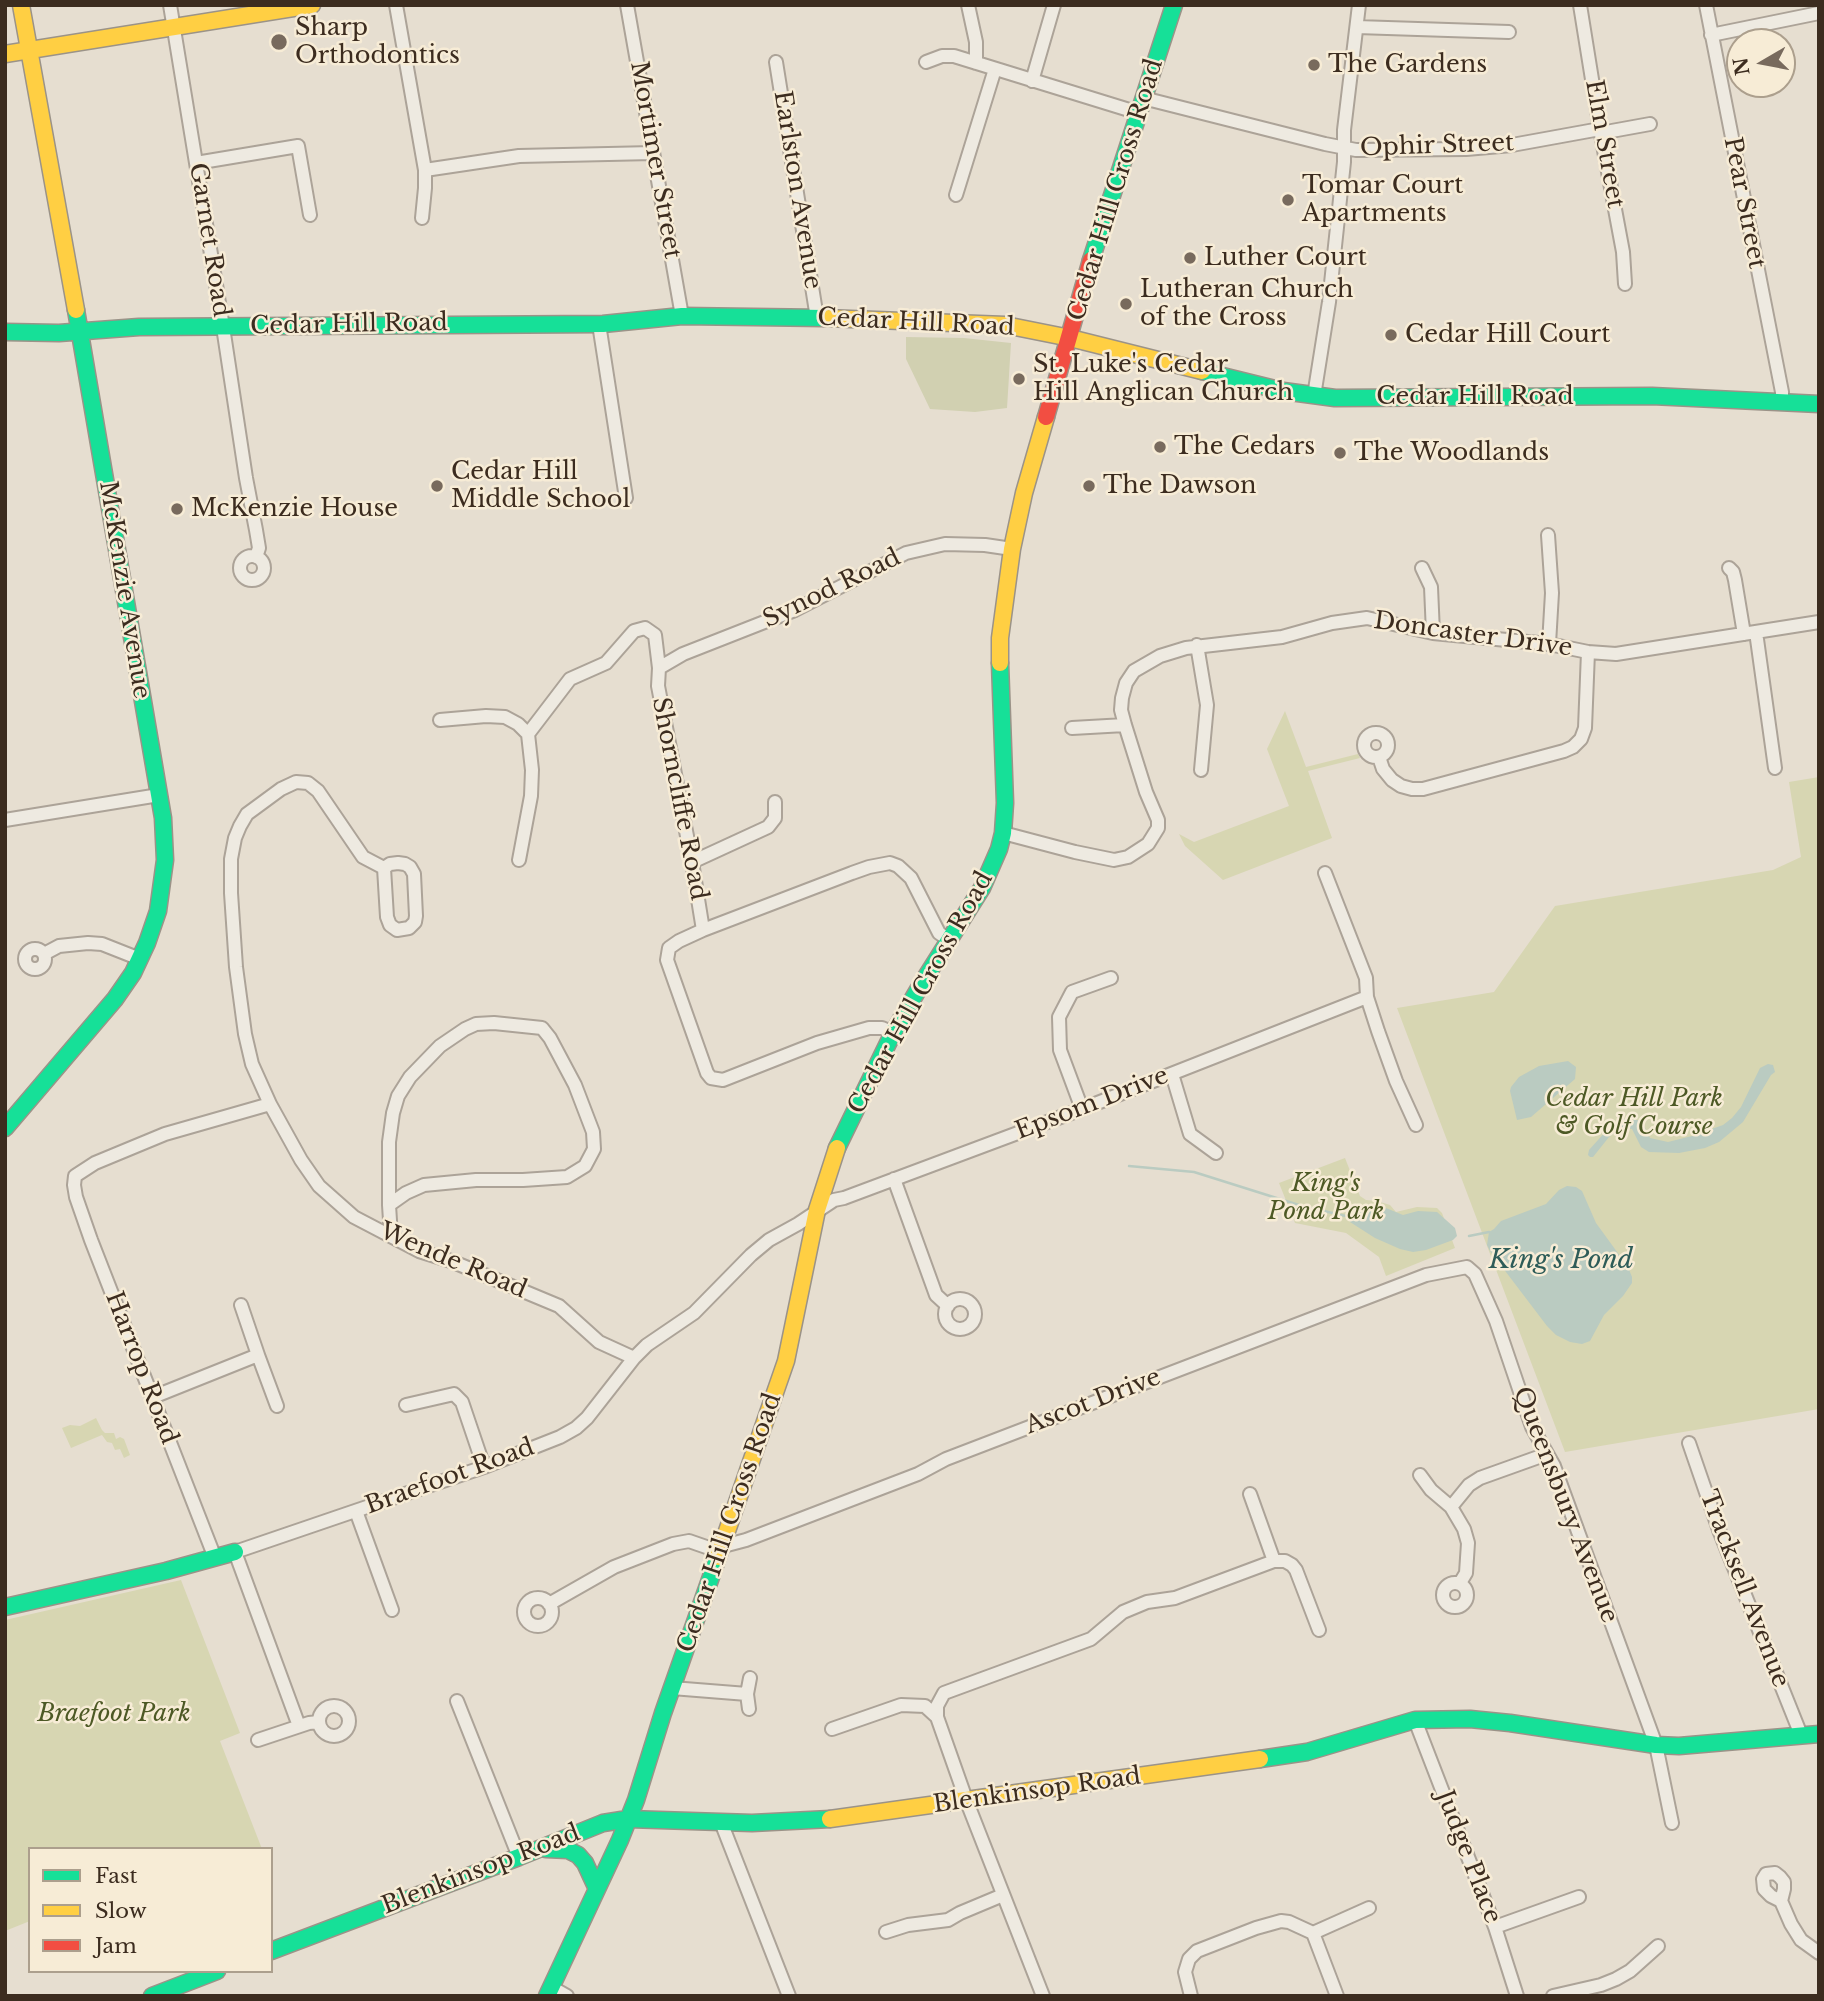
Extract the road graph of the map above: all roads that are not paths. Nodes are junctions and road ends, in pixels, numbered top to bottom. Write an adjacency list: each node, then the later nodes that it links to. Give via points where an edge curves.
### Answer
1 (21, 5): 17 (street, McKenzie Avenue)
2 (170, 5): 13 (street, Garnet Road)
3 (312, 5): 13 (street)
4 (396, 5): 30 (street)
5 (628, 5): 28 (street, Mortimer Street)
6 (968, 5): 21 (street)
7 (1054, 5): 23 (street)
8 (1174, 5): 24 (street, Cedar Hill Cross Road)
9 (1359, 5): 14 (street)
10 (1580, 5): 26 (street, Elm Street)
11 (1706, 5): 16 (street, Pear Street)
12 (1819, 13): 16 (street)
13 (174, 26): 17 (street); 29 (street, Garnet Road)
14 (1357, 27): 15 (street); 27 (street)
15 (1509, 32)
16 (1711, 35): 43 (street, Pear Street)
17 (29, 49): 18 (street); 39 (street, McKenzie Avenue)
18 (5, 54)
19 (776, 62): 36 (street, Earlston Avenue)
20 (926, 62): 21 (street, Ophir Street, via 954,56)
21 (976, 63): 22 (street, Ophir Street)
22 (995, 69): 23 (street, Ophir Street); 31 (street)
23 (1032, 81): 24 (street, Ophir Street)
24 (1141, 106): 27 (street, Ophir Street); 41 (street, Cedar Hill Cross Road)
25 (1650, 124): 26 (street, Ophir Street, via 1606,132)
26 (1600, 129): 27 (street, Ophir Street, via 1466,149); 34 (street, Elm Street)
27 (1345, 148): 42 (street)
28 (653, 153): 30 (street, via 519,156); 35 (street, Mortimer Street)
29 (196, 163): 32 (street, via 298,146); 38 (street, Garnet Road)
30 (425, 170): 33 (street)
31 (956, 195)
32 (310, 215)
33 (422, 218)
34 (1625, 284)
35 (681, 316): 36 (street, Cedar Hill Road); 37 (street, Cedar Hill Road)
36 (817, 318): 41 (street, Cedar Hill Road, via 1005,325)
37 (599, 324): 38 (street, Cedar Hill Road); 45 (street)
38 (223, 327): 39 (street, Cedar Hill Road); 48 (street, Garnet Road, via 259,548)
39 (80, 331): 40 (street, Cedar Hill Road); 65 (street, McKenzie Avenue)
40 (5, 332)
41 (1070, 338): 42 (street, Cedar Hill Road); 47 (street, Cedar Hill Cross Road)
42 (1314, 396): 43 (street, Cedar Hill Road, via 1652,396)
43 (1782, 402): 44 (street, Cedar Hill Road)
44 (1819, 404)
45 (626, 498)
46 (1548, 535): 54 (street)
47 (1012, 549): 57 (street, Synod Road, via 944,544 906,552 804,606); 68 (street, Cedar Hill Cross Road, via 1000,638)
48 (256, 557)
49 (1422, 568): 52 (street, via 1431,587)
50 (1729, 568): 53 (street)
51 (1819, 622): 53 (street, Doncaster Drive)
52 (1433, 633): 54 (street, Doncaster Drive); 55 (street, Doncaster Drive, via 1367,618 1282,637)
53 (1750, 633): 56 (street, Doncaster Drive, via 1628,653); 63 (street)
54 (1549, 644): 56 (street, Doncaster Drive)
55 (1197, 645): 59 (street, Doncaster Drive, via 1160,656 1134,671 1122,698); 64 (street, via 1207,705)
56 (1588, 652): 62 (street, via 1585,728 1573,747 1423,789 1392,780)
57 (659, 668): 61 (street, Shorncliffe Road, via 654,635 645,628 634,631 606,663 570,679); 70 (street, Shorncliffe Road, via 658,686)
58 (440, 720): 61 (street, via 505,717)
59 (1125, 725): 60 (street); 68 (street, via 1158,820 1148,844 1114,860)
60 (1072, 728)
61 (528, 734): 69 (street, via 531,796)
62 (1378, 757)
63 (1775, 768)
64 (1201, 770)
65 (159, 795): 67 (street); 76 (street, McKenzie Avenue, via 164,877)
66 (775, 802): 70 (street, via 775,818 768,827)
67 (5, 820)
68 (1003, 833): 74 (street, Cedar Hill Cross Road, via 988,877)
69 (519, 860)
70 (692, 862): 73 (street, Shorncliffe Road)
71 (384, 868): 71 (street, via 387,918 397,930 409,928 416,916 414,874 405,864); 81 (street, via 363,857 308,783 296,782 281,789 247,814 235,838 231,893 244,1034)
72 (1325, 873): 78 (street, via 1366,978)
73 (703, 930): 74 (street, via 890,863 911,878 939,933); 79 (street, via 669,948 667,960 711,1077 723,1080 869,1028)
74 (949, 940): 79 (street, Cedar Hill Cross Road)
75 (44, 954): 76 (street, via 59,946 88,943)
76 (141, 959): 84 (street, McKenzie Avenue, via 115,999)
77 (1111, 978): 82 (street, via 1072,992 1059,1017 1060,1050)
78 (1367, 997): 80 (street, Epsom Drive); 83 (street)
79 (893, 1033): 88 (street, Cedar Hill Cross Road, via 843,1133)
80 (1172, 1074): 82 (street, Epsom Drive); 85 (street, via 1190,1134)
81 (270, 1104): 89 (street, Wende Road, via 319,1186 354,1217); 95 (street, Harrop Road, via 165,1134 75,1176 76,1197 91,1240)
82 (1082, 1109): 86 (street, Epsom Drive)
83 (1416, 1125)
84 (5, 1128)
85 (1216, 1153)
86 (894, 1179): 88 (street, Epsom Drive); 92 (street, via 936,1295)
87 (390, 1205): 87 (street, via 424,1185 566,1177 585,1166 594,1149 593,1132 575,1084 542,1028 476,1024 440,1046 410,1077 393,1113); 89 (street)
88 (817, 1210): 94 (street, Braefoot Road, via 760,1247 695,1313); 105 (street, Cedar Hill Cross Road, via 786,1361)
89 (391, 1237): 94 (street, Wende Road, via 559,1306 599,1342)
90 (1467, 1267): 99 (street, Queensbury Avenue, via 1496,1321 1532,1427); 105 (street, Ascot Drive, via 1426,1275)
91 (241, 1305): 93 (street)
92 (948, 1306)
93 (258, 1355): 95 (street); 97 (street)
94 (634, 1358): 100 (street, Braefoot Road, via 576,1428)
95 (153, 1397): 107 (street, Harrop Road)
96 (406, 1405): 100 (street, via 454,1394 462,1402)
97 (277, 1406)
98 (1689, 1443): 125 (street, Tracksell Avenue)
99 (1547, 1454): 103 (street, via 1480,1478); 127 (street, Queensbury Avenue)
100 (484, 1467): 104 (street, Braefoot Road)
101 (1420, 1475): 103 (street)
102 (1250, 1494): 108 (street)
103 (1451, 1507): 109 (street, via 1468,1543)
104 (356, 1511): 106 (street, Braefoot Road); 112 (street)
105 (723, 1547): 110 (street, via 712,1549 689,1541 673,1544 614,1567); 115 (street, Cedar Hill Cross Road)
106 (235, 1552): 107 (street, Braefoot Road); 122 (street)
107 (215, 1558): 111 (street, Braefoot Road)
108 (1274, 1562): 113 (street, via 1292,1564 1296,1570); 119 (street, via 1175,1598 1147,1602 1124,1612 1091,1639 944,1693)
109 (1461, 1583)
110 (549, 1604)
111 (5, 1607)
112 (392, 1610)
113 (1319, 1630)
114 (750, 1678): 116 (street)
115 (672, 1688): 116 (street); 129 (street, Cedar Hill Cross Road)
116 (747, 1694): 118 (street)
117 (457, 1701): 133 (street)
118 (749, 1709)
119 (937, 1717): 123 (street, via 925,1706 901,1705); 128 (street)
120 (1415, 1720): 127 (street, Blenkinsop Road, via 1470,1719); 128 (street, Blenkinsop Road, via 1307,1752); 139 (street, Judge Place)
121 (319, 1722): 122 (street)
122 (299, 1726): 126 (street)
123 (832, 1729)
124 (1819, 1734): 125 (street, Blenkinsop Road)
125 (1801, 1735): 127 (street, Blenkinsop Road)
126 (258, 1740)
127 (1656, 1745): 131 (street, Queensbury Avenue)
128 (967, 1802): 130 (street, Blenkinsop Road, via 846,1818); 135 (street)
129 (628, 1819): 130 (street, Blenkinsop Road); 132 (street, Blenkinsop Road, via 603,1823); 134 (street, Cedar Hill Cross Road)
130 (721, 1822): 149 (street)
131 (1672, 1823)
132 (539, 1849): 133 (street, Blenkinsop Road); 134 (street, via 578,1855)
133 (519, 1857): 143 (street, Blenkinsop Road)
134 (597, 1889): 146 (street, Cedar Hill Cross Road)
135 (1003, 1895): 140 (street, via 948,1920); 150 (street)
136 (1579, 1897): 139 (street)
137 (1781, 1901): 144 (street, via 1801,1940)
138 (1369, 1908): 141 (street)
139 (1495, 1927): 153 (street, Judge Place)
140 (886, 1932)
141 (1313, 1933): 151 (street, via 1281,1921 1197,1951 1185,1972); 152 (street)
142 (1658, 1946): 154 (street, via 1616,1979)
143 (273, 1950)
144 (1819, 1953)
145 (212, 1973): 147 (street)
146 (549, 1991): 148 (street)
147 (152, 1996)
148 (567, 1996)
149 (789, 1996)
150 (1043, 1996)
151 (1191, 1996)
152 (1337, 1996)
153 (1517, 1996)
154 (1553, 1996)

